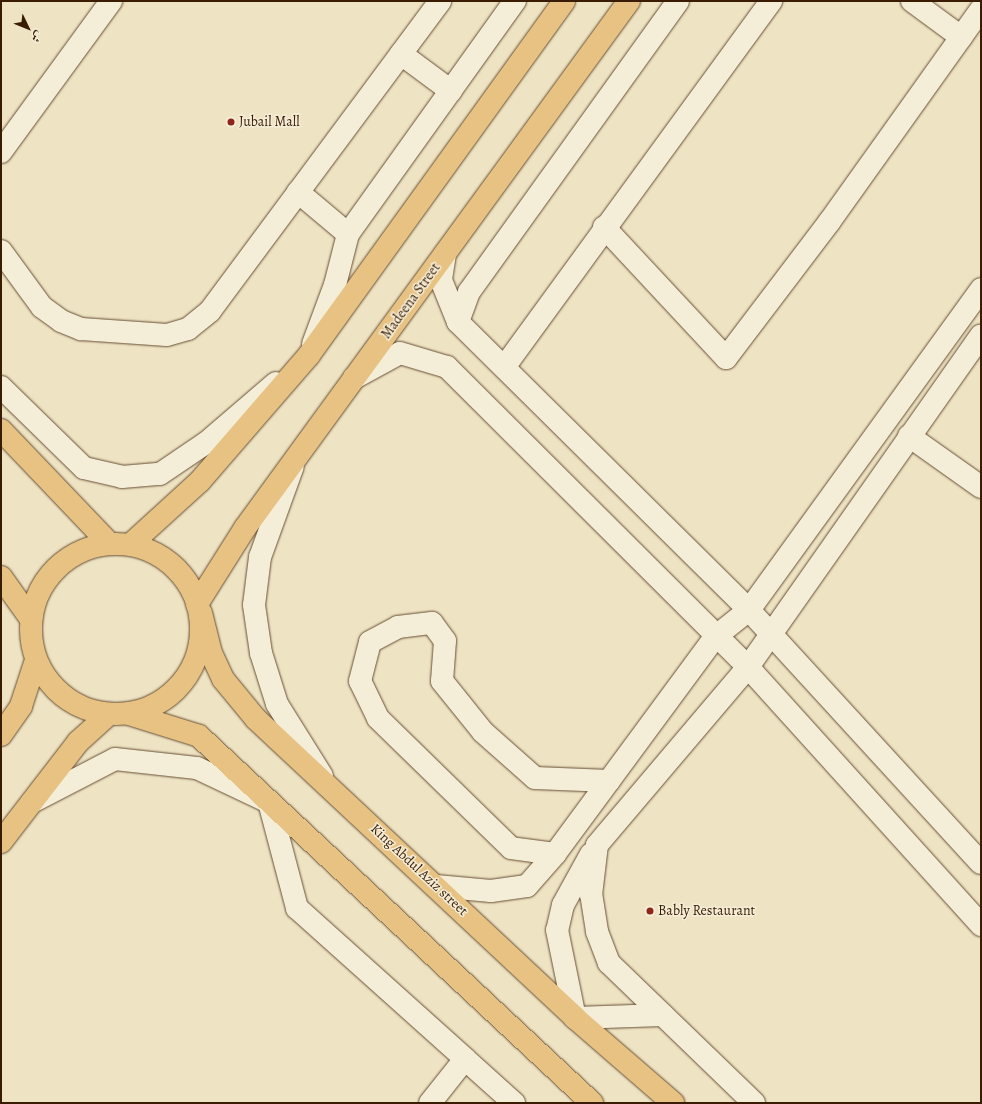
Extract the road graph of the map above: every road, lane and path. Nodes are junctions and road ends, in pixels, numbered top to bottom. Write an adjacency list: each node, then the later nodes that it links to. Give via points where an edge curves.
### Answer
1 (111, 1): 13 (street)
2 (440, 1): 11 (street)
3 (515, 1): 12 (street)
4 (564, 1): 22 (main road)
5 (629, 1): 18 (main road, Madeena Street)
6 (678, 1): 20 (street, via 469,292)
7 (771, 1): 15 (street)
8 (912, 1): 10 (street)
9 (981, 9): 10 (street)
10 (961, 37): 15 (street, via 830,221 726,358)
11 (401, 54): 12 (street); 14 (street)
12 (452, 91): 16 (street)
13 (1, 152)
14 (298, 192): 16 (street); 17 (street, via 210,311 188,328 167,335 81,329 61,321 42,307)
15 (604, 227): 23 (street)
16 (348, 234): 22 (street, via 335,285)
17 (1, 251)
18 (445, 254): 20 (street, via 441,280); 24 (main road, Madeena Street)
19 (981, 289): 34 (street)
20 (458, 322): 23 (street)
21 (981, 336): 27 (street)
22 (309, 355): 25 (street, via 206,443 160,474 122,477 84,468); 31 (main road, via 200,481)
23 (505, 366): 34 (street)
24 (354, 378): 28 (main road, Madeena Street); 37 (street, via 400,353 447,367)
25 (1, 387)
26 (1, 430): 30 (main road)
27 (909, 436): 29 (street); 36 (street)
28 (294, 462): 33 (main road, Madeena Street, via 245,528); 43 (street, via 260,557 254,605 262,653 277,704)
29 (981, 488)
30 (109, 543): 31 (main road); 35 (main road, via 79,551 58,566 41,586)
31 (131, 544): 33 (main road, via 156,552 177,568 192,588)
32 (1, 577): 35 (main road)
33 (199, 608): 40 (main road, via 201,640 193,667 177,689 160,701); 43 (main road, King Abdul Aziz street, via 211,653 223,679 256,719)
34 (749, 610): 36 (street); 37 (street)
35 (31, 619): 38 (main road, via 30,637)
36 (770, 635): 39 (street); 49 (street)
37 (716, 637): 39 (street); 42 (street)
38 (36, 660): 40 (main road, via 53,687 75,705); 41 (main road, via 21,706)
39 (748, 667): 47 (street); 51 (street)
40 (119, 714): 44 (main road, via 78,742); 45 (main road, via 199,736)
41 (1, 735)
42 (608, 781): 48 (street); 48 (street, via 535,778 483,732 442,680 445,641 432,623 398,627 370,642 360,681 378,718 511,848)
43 (328, 786): 50 (main road, King Abdul Aziz street)
44 (32, 802): 45 (street, via 114,759 197,768); 46 (main road)
45 (269, 802): 54 (street, via 297,908); 57 (main road)
46 (1, 842)
47 (596, 845): 52 (street, via 591,895 597,931 609,963); 53 (street, via 563,905 557,930)
48 (555, 854): 50 (street, via 527,886 491,891)
49 (981, 862)
50 (436, 886): 53 (main road, King Abdul Aziz street)
51 (981, 925)
52 (663, 1015): 53 (street); 59 (street)
53 (576, 1018): 58 (main road, King Abdul Aziz street)
54 (465, 1059): 55 (street); 56 (street)
55 (430, 1103)
56 (514, 1103)
57 (592, 1103)
58 (673, 1103)
59 (754, 1103)

